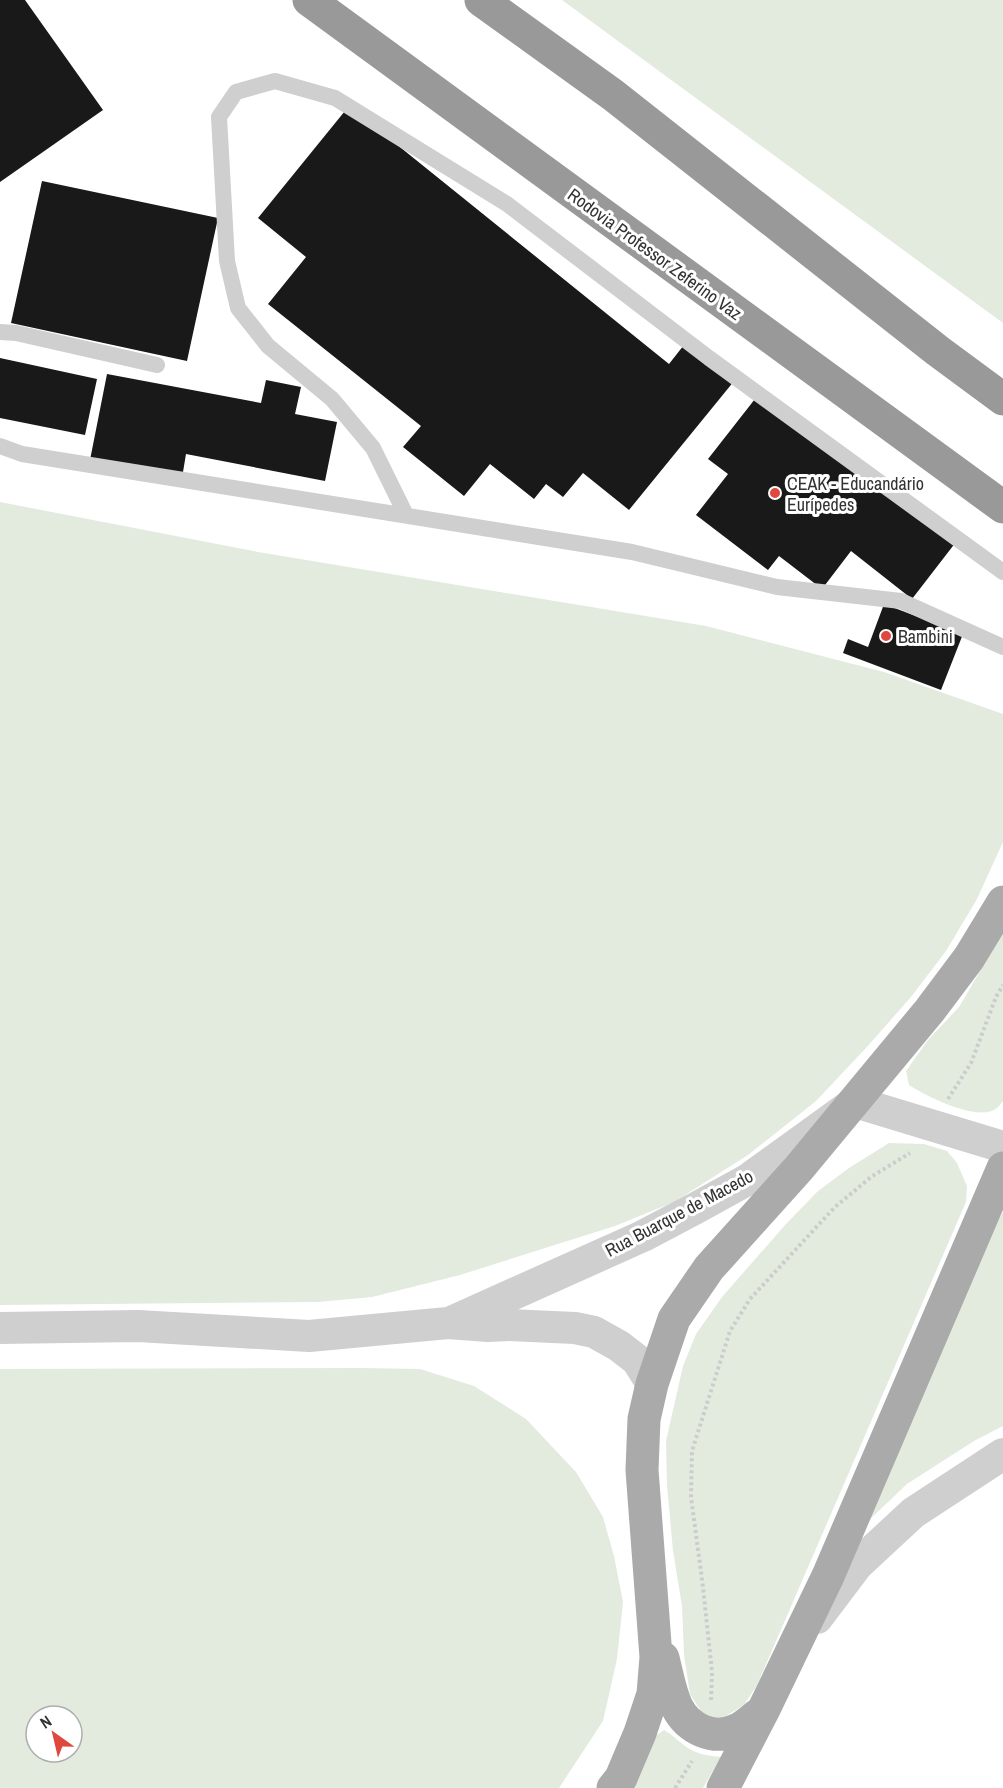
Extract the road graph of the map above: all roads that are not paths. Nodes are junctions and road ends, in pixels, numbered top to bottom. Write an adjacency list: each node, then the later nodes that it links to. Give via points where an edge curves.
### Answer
1 (309, 0): 9 (highway, Rodovia Professor Zeferino Vaz)
2 (482, 0): 4 (highway, via 613,95)
3 (0, 332): 5 (lane)
4 (938, 351): 6 (highway); 7 (highway)
5 (157, 365)
6 (1003, 386)
7 (1003, 399)
8 (0, 446): 10 (lane, via 22,454)
9 (1003, 507)
10 (406, 515): 11 (lane, via 373,448 332,399 268,346 238,308 227,261 219,117 236,92 275,81 335,98 507,204); 12 (lane, via 632,552 777,587 901,601)
11 (1003, 572)
12 (1003, 647)
13 (1003, 902): 14 (main road, via 969,958)
14 (855, 1101): 15 (street); 17 (street, Rua Buarque de Macedo, via 747,1180 696,1208 643,1236); 19 (main road, via 709,1268 674,1319)
15 (1003, 1147)
16 (1003, 1168): 22 (main road, via 828,1576)
17 (448, 1323): 18 (street, via 309,1336 138,1326); 19 (street, via 594,1332 637,1360)
18 (0, 1328)
19 (652, 1384): 21 (main road, via 644,1419 642,1470)
20 (1003, 1454): 22 (street, via 912,1513 857,1565)
21 (654, 1612): 23 (main road, via 666,1672 678,1708 688,1721 712,1735 723,1735 738,1730); 24 (main road, via 653,1694 640,1734)
22 (790, 1655): 23 (main road)
23 (763, 1711): 25 (main road)
24 (613, 1788)
25 (723, 1788)

